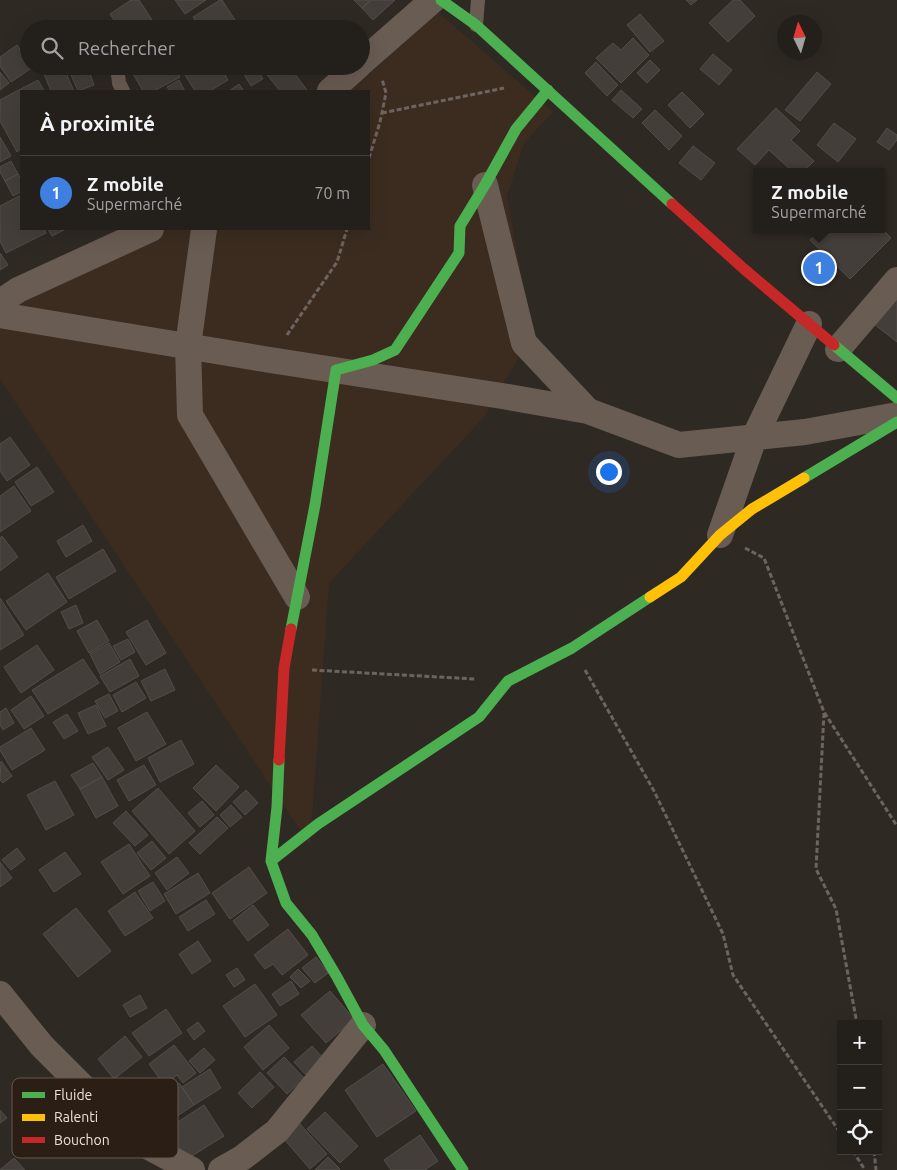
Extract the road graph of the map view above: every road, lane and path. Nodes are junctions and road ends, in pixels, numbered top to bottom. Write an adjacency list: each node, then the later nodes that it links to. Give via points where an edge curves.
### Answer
1 (433, 0): 5 (street)
2 (441, 0): 4 (street)
3 (478, 0): 4 (lane)
4 (476, 25): 9 (street)
5 (370, 56)
6 (370, 70): 13 (path, via 386,93)
7 (118, 75): 10 (lane)
8 (348, 75): 11 (street)
9 (539, 82): 12 (street); 13 (path)
10 (123, 90)
11 (331, 90)
12 (548, 90): 15 (street, via 516,129); 22 (street)
13 (382, 113): 14 (path)
14 (370, 155)
15 (485, 185): 26 (street, via 460,226 459,253 395,350); 28 (street, via 524,343)
16 (149, 230): 20 (street, via 18,290)
17 (204, 230): 23 (street)
18 (347, 230): 25 (path, via 337,262)
19 (897, 280): 24 (street)
20 (0, 302)
21 (0, 314): 23 (street)
22 (808, 324): 24 (street); 31 (street)
23 (188, 346): 25 (street); 33 (street, via 190,415)
24 (838, 349): 27 (street)
25 (270, 360): 26 (street)
26 (336, 370): 28 (street); 33 (street)
27 (897, 398)
28 (588, 411): 31 (street, via 679,445)
29 (897, 415): 31 (street)
30 (897, 422): 32 (street, via 752,509)
31 (754, 438): 32 (street)
32 (720, 535): 34 (street, via 681,577); 37 (path, via 764,558)
33 (297, 597): 35 (street)
34 (572, 648): 36 (street); 44 (path, via 654,791 723,934 733,975)
35 (284, 668): 36 (path); 39 (street)
36 (508, 681): 39 (street, via 478,716 318,824)
37 (824, 712): 38 (path); 41 (path, via 816,869 836,909)
38 (897, 826)
39 (271, 861): 42 (street, via 286,903 312,935)
40 (0, 994): 43 (street, via 42,1046)
41 (855, 1020)
42 (363, 1025): 49 (street, via 277,1131); 50 (street, via 384,1050)
43 (74, 1078)
44 (837, 1128)
45 (856, 1155): 51 (path)
46 (874, 1155): 52 (path)
47 (170, 1158): 48 (street)
48 (192, 1170)
49 (221, 1170)
50 (463, 1170)
51 (865, 1170)
52 (876, 1170)

